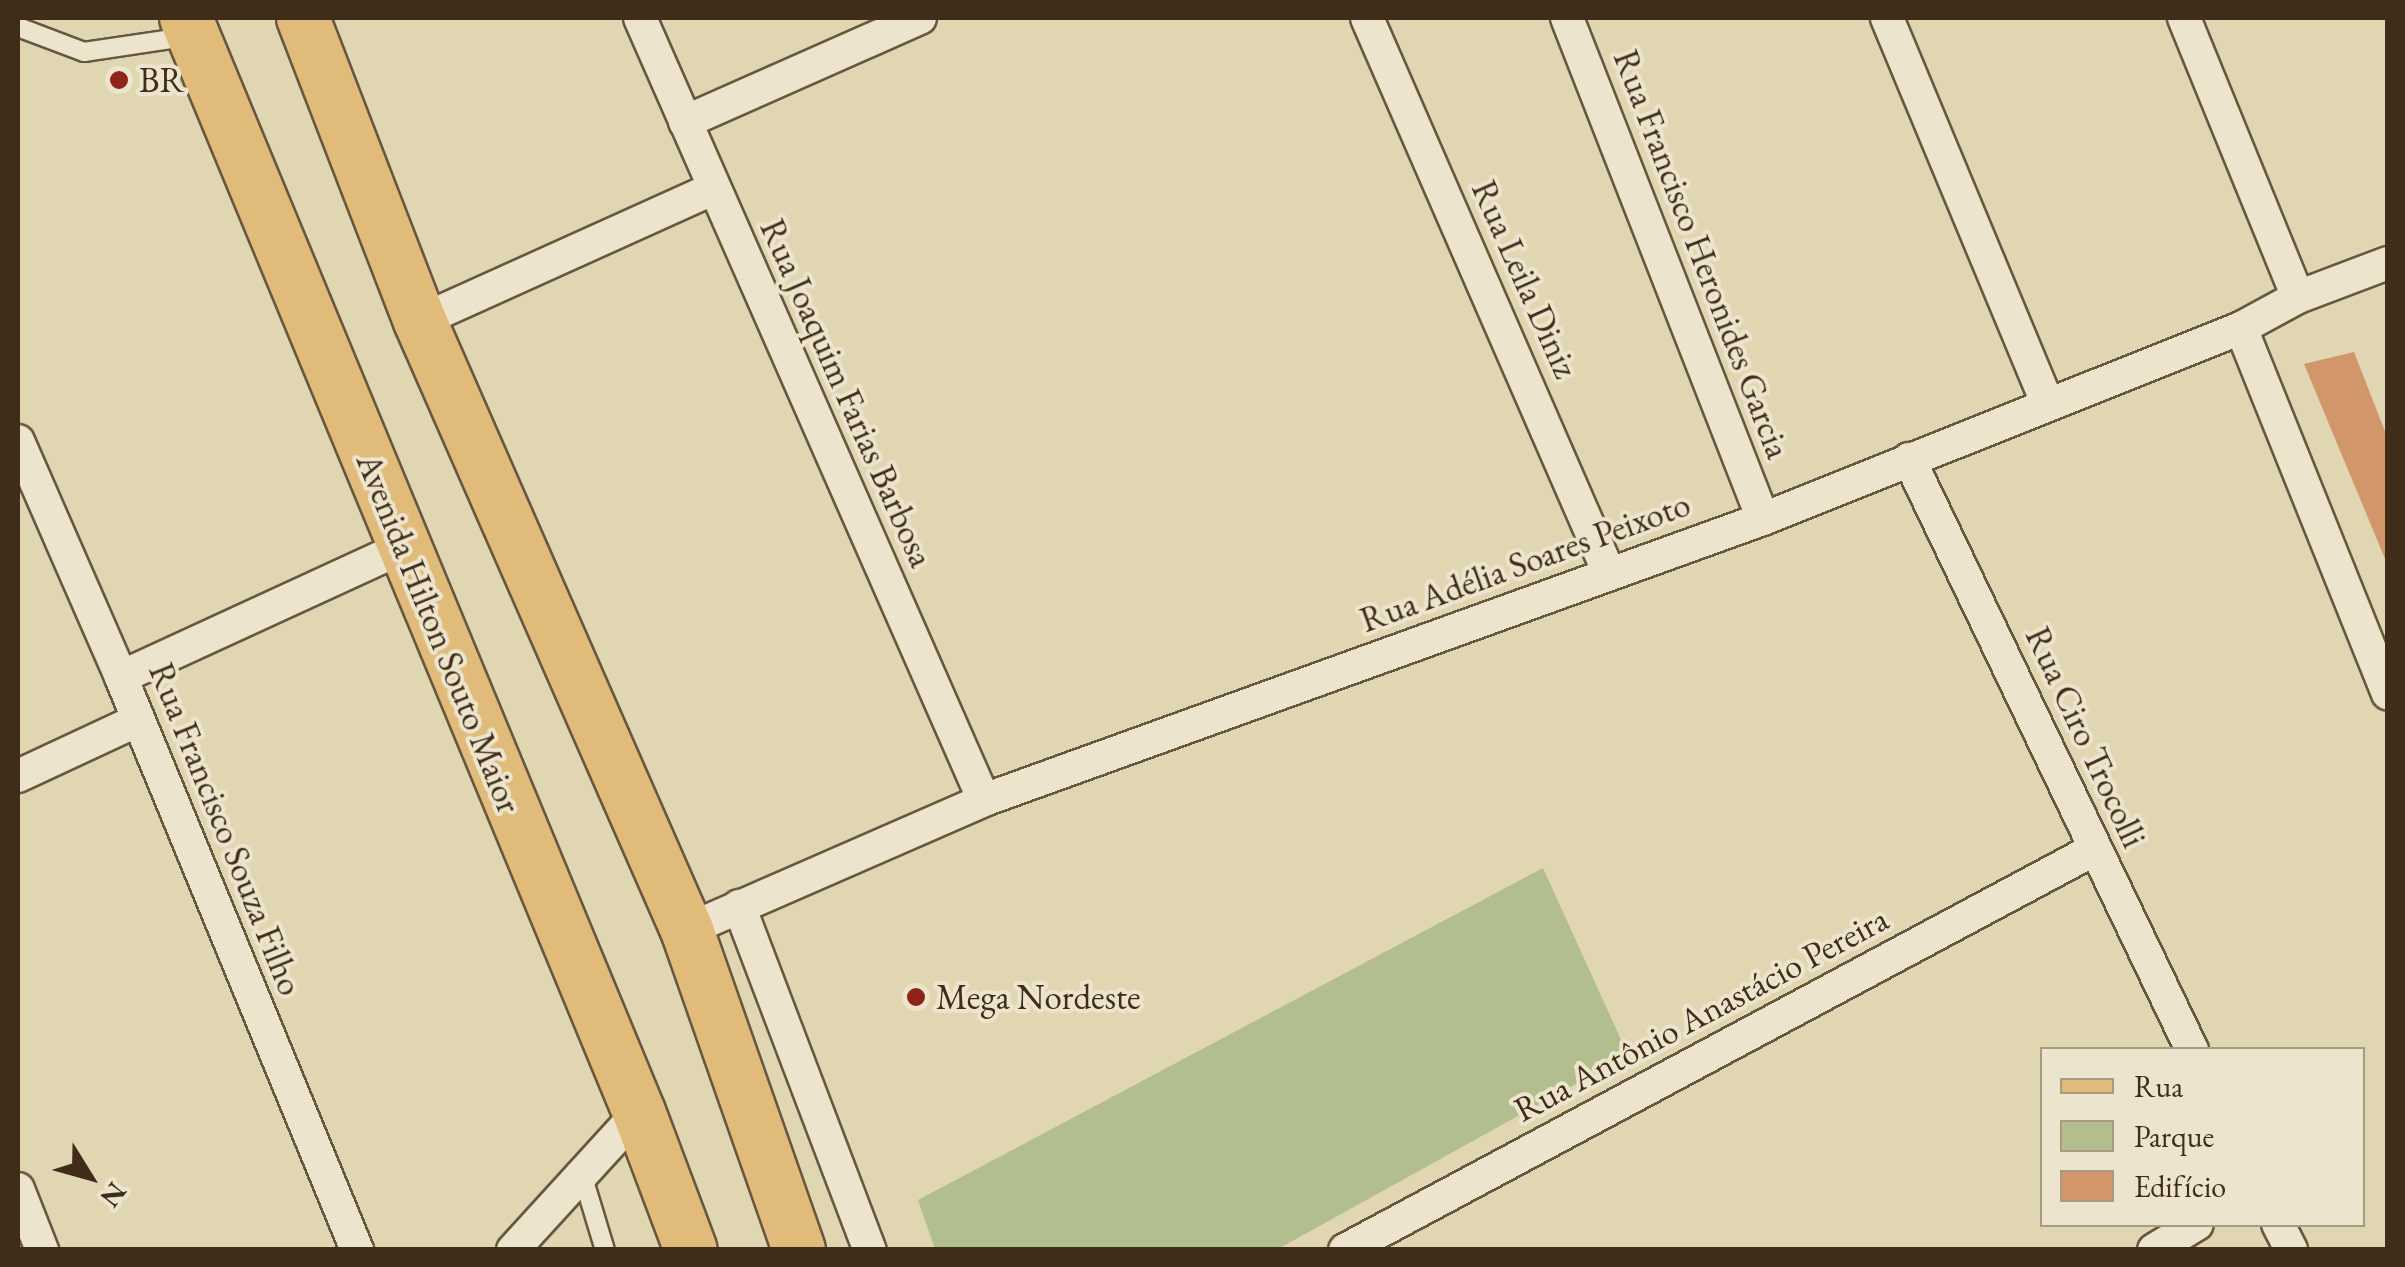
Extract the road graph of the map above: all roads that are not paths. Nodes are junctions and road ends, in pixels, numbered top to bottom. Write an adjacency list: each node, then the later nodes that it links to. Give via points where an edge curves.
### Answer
1 (303, 18): 14 (main road)
2 (640, 18): 10 (street, Rua Joaquim Farias Barbosa)
3 (920, 18): 10 (street)
4 (1367, 18): 21 (street, Rua Leila Diniz)
5 (1567, 18): 19 (street, Rua Francisco Heronides Garcia)
6 (1887, 18): 16 (street)
7 (2184, 18): 13 (street)
8 (191, 26): 9 (lane, via 84,52); 20 (main road, Avenida Hilton Souto Maior)
9 (18, 27)
10 (684, 122): 11 (street, Rua Joaquim Farias Barbosa)
11 (712, 189): 14 (street); 26 (street, Rua Joaquim Farias Barbosa)
12 (2388, 263): 13 (street, Rua Adélia Soares Peixoto)
13 (2298, 297): 15 (street, Rua Adélia Soares Peixoto)
14 (420, 321): 29 (main road)
15 (2241, 328): 16 (street, Rua Adélia Soares Peixoto); 23 (street)
16 (2046, 403): 18 (street, Rua Adélia Soares Peixoto)
17 (18, 441): 22 (street, Rua Francisco Souza Filho)
18 (1909, 459): 19 (street, Rua Adélia Soares Peixoto); 27 (street, Rua Ciro Trocolli)
19 (1763, 519): 21 (street, Rua Adélia Soares Peixoto)
20 (403, 547): 22 (street); 31 (main road, Avenida Hilton Souto Maior)
21 (1610, 573): 26 (street, Rua Adélia Soares Peixoto)
22 (120, 677): 24 (street, Rua Francisco Souza Filho)
23 (2388, 694)
24 (138, 720): 25 (street); 37 (street, Rua Francisco Souza Filho)
25 (18, 776)
26 (984, 800): 28 (street, Rua Adélia Soares Peixoto)
27 (2094, 849): 30 (street, Rua Ciro Trocolli); 43 (street, Rua Antônio Anastácio Pereira)
28 (739, 906): 29 (street, Rua Adélia Soares Peixoto); 42 (street)
29 (688, 930): 41 (main road)
30 (2191, 1047)
31 (639, 1112): 32 (street); 40 (main road, Avenida Hilton Souto Maior)
32 (582, 1174): 38 (street); 39 (lane)
33 (18, 1189): 36 (street)
34 (2192, 1227): 44 (street)
35 (2280, 1227): 45 (street)
36 (42, 1250)
37 (358, 1250)
38 (513, 1250)
39 (605, 1250)
40 (690, 1250)
41 (799, 1250)
42 (870, 1250)
43 (1345, 1250)
44 (2154, 1250)
45 (2292, 1250)

